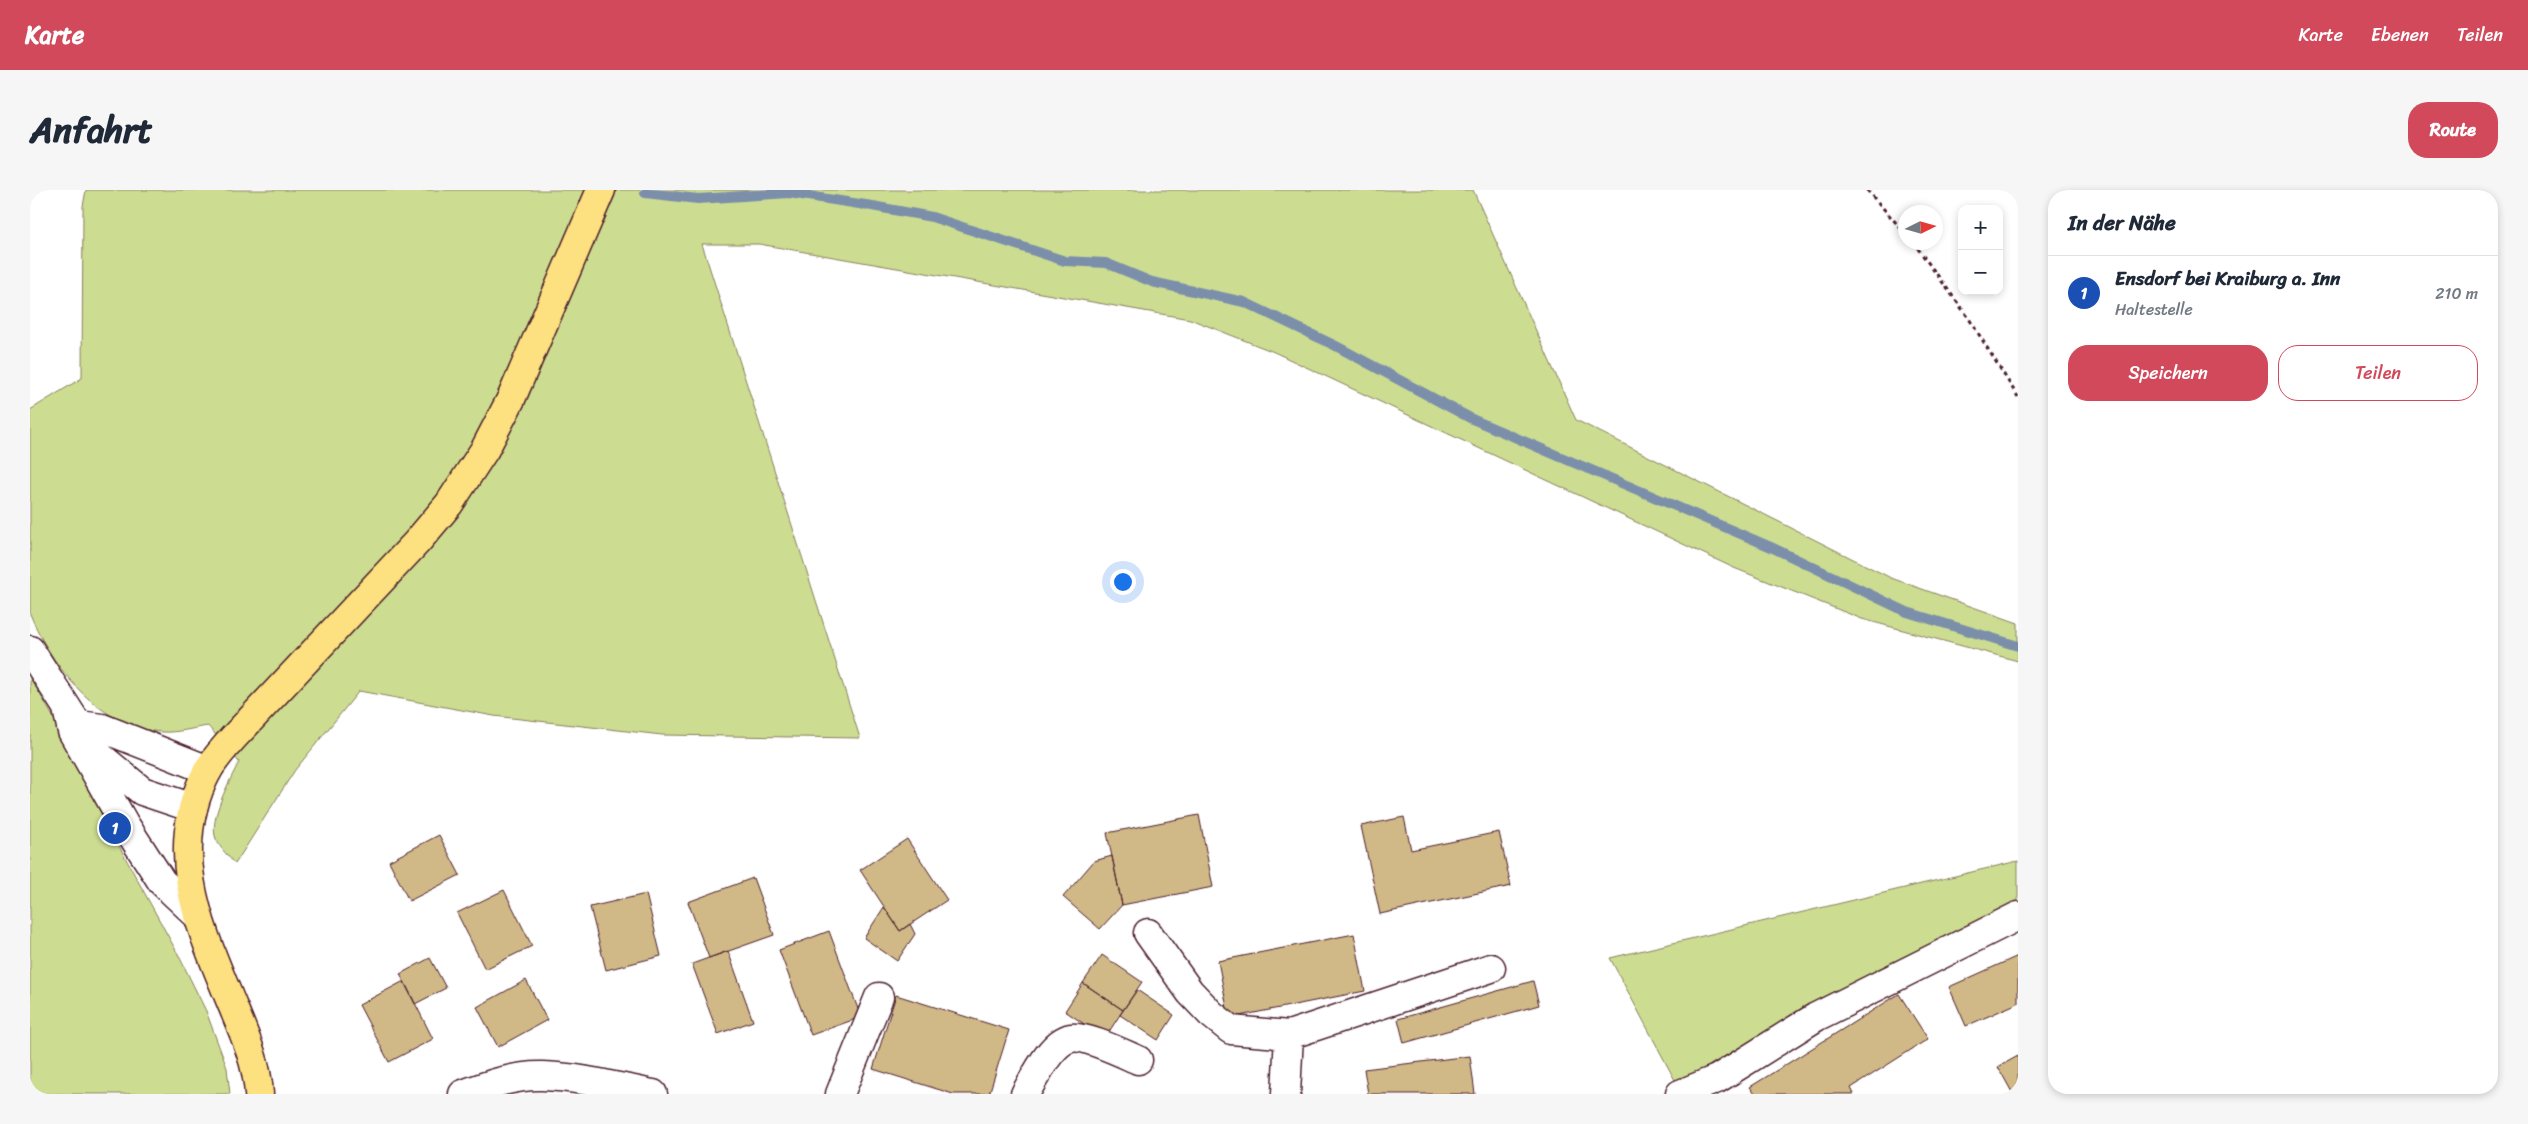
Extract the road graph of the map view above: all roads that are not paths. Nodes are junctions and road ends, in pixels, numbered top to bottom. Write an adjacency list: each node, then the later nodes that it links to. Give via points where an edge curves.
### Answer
1 (602, 190): 4 (main road, via 512,399 485,449 449,504 234,737)
2 (30, 650): 3 (street)
3 (73, 717): 4 (street); 5 (street, via 96,752 142,791); 6 (street, via 72,731 130,831 162,882)
4 (208, 770): 5 (main road)
5 (193, 808): 6 (main road, via 187,856)
6 (197, 915): 13 (main road, via 253,1055)
7 (2018, 916): 19 (street, via 1816,1017 1717,1079)
8 (1148, 933): 11 (street, via 1190,992 1231,1030)
9 (1491, 968): 11 (street)
10 (879, 997): 16 (street)
11 (1289, 1035): 18 (street)
12 (1138, 1060): 17 (street, via 1073,1037 1048,1055)
13 (260, 1094)
14 (463, 1094): 15 (street, via 540,1075)
15 (653, 1094)
16 (840, 1094)
17 (1024, 1094)
18 (1286, 1094)
19 (1680, 1094)

